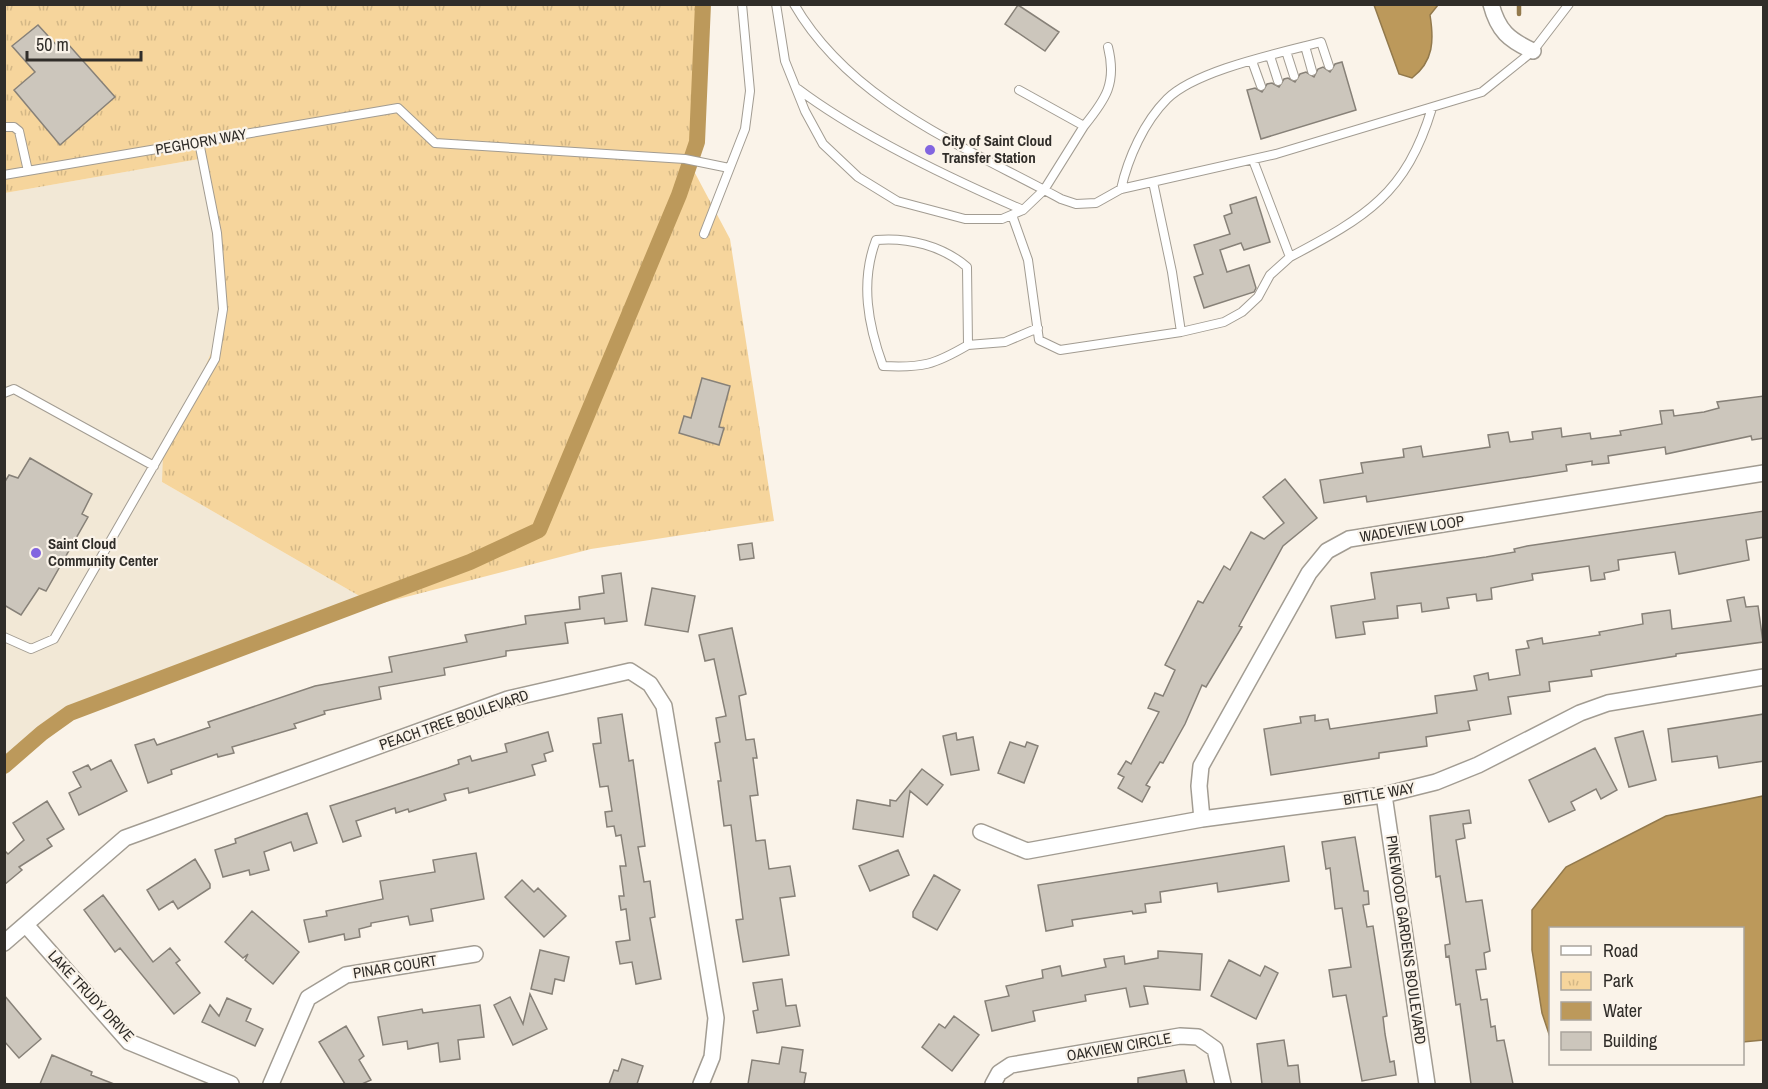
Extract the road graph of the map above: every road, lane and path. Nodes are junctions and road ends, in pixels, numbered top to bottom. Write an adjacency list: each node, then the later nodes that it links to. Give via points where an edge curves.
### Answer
1 (742, 4): 24 (lane, via 750,91 745,129)
2 (776, 4): 17 (lane, via 785,60)
3 (794, 4): 29 (lane, via 843,68 889,105)
4 (1491, 4): 9 (street, via 1500,31)
5 (1569, 4): 9 (lane)
6 (1305, 46): 8 (lane); 12 (lane, via 1321,42); 13 (lane)
7 (1108, 47): 20 (lane, via 1113,64 1111,83 1104,103)
8 (1286, 51): 10 (lane); 14 (lane)
9 (1533, 51): 19 (lane, via 1482,92)
10 (1270, 56): 11 (lane); 15 (lane)
11 (1252, 61): 16 (lane); 28 (lane, via 1189,84 1168,99 1127,162)
12 (1329, 66)
13 (1312, 71)
14 (1294, 76)
15 (1278, 81)
16 (1261, 86)
17 (796, 88): 30 (lane, via 886,143); 31 (lane, via 823,144 858,177 897,201 965,219 1002,219)
18 (1019, 90): 20 (lane)
19 (1431, 108): 23 (lane); 33 (lane, via 1412,161 1373,208)
20 (1084, 126): 29 (lane)
21 (4, 127): 25 (lane, via 19,131)
22 (199, 142): 24 (lane, PEGHORN WAY, via 398,108 435,143 685,159); 25 (lane, PEGHORN WAY); 38 (lane, via 217,233 223,309 215,358)
23 (1253, 160): 27 (lane); 33 (lane)
24 (729, 168): 32 (lane)
25 (28, 171): 26 (lane, PEGHORN WAY)
26 (4, 175)
27 (1154, 182): 28 (lane); 35 (lane)
28 (1121, 189): 29 (lane, via 1096,203 1076,204)
29 (1044, 190): 30 (lane)
30 (1023, 210): 31 (lane)
31 (1012, 215): 34 (lane, via 1028,260)
32 (704, 234)
33 (1290, 257): 35 (lane, via 1270,275 1258,297 1242,312 1224,322)
34 (1038, 328): 35 (lane, via 1039,340 1060,350); 36 (lane, via 1005,342)
35 (1181, 332)
36 (968, 345): 36 (lane, via 967,267 953,255 900,238 876,240 866,291 873,339 883,366 912,368 940,362)
37 (4, 393): 38 (lane, via 14,389)
38 (154, 466): 40 (lane, via 54,639 31,648)
39 (1764, 473): 43 (street, WADEVIEW LOOP, via 1349,539 1327,551 1309,573 1201,766)
40 (4, 637)
41 (1764, 677): 42 (street, BITTLE WAY, via 1608,703 1580,713 1478,765 1436,782)
42 (1384, 795): 43 (street, BITTLE WAY); 53 (street, PINEWOOD GARDENS BOULEVARD)
43 (1202, 819): 44 (street, BITTLE WAY, via 1027,851)
44 (981, 832)
45 (26, 925): 46 (street, PEACH TREE BOULEVARD); 48 (street, LAKE TRUDY DRIVE, via 129,1042); 50 (street, PEACH TREE BOULEVARD, via 125,838 508,699 630,671 650,684 664,706 716,1018 712,1057)
46 (4, 943)
47 (474, 954): 49 (street, PINAR COURT, via 346,975 308,998)
48 (231, 1084)
49 (271, 1084)
50 (700, 1084)
51 (993, 1084): 52 (street, OAKVIEW CIRCLE, via 999,1073 1011,1065 1179,1036 1197,1037 1215,1049)
52 (1223, 1084)
53 (1427, 1084)

